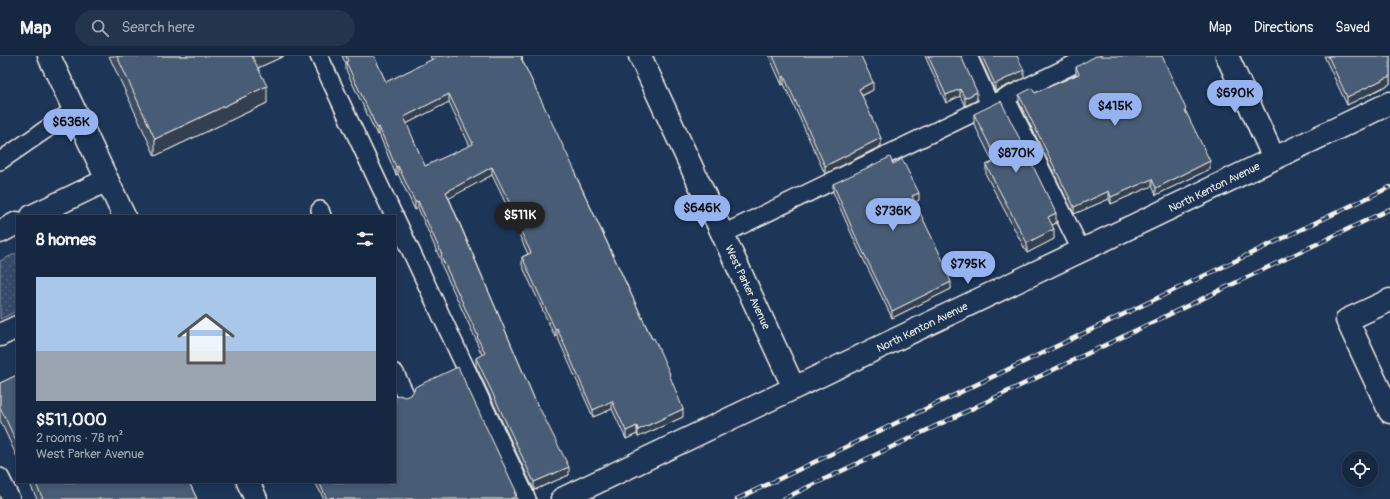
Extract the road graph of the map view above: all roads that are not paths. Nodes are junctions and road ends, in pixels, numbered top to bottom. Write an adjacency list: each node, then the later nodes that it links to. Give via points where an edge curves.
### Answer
1 (49, 56): 10 (street)
2 (319, 56): 16 (lane)
3 (640, 56): 20 (street, West Parker Avenue)
4 (968, 56): 9 (lane)
5 (1091, 56): 7 (lane)
6 (1227, 56): 11 (street)
7 (1006, 97): 9 (lane); 21 (lane)
8 (1390, 102): 11 (street, North Kenton Avenue)
9 (990, 105): 20 (lane)
10 (74, 110): 12 (lane); 13 (street)
11 (1274, 158): 21 (street, North Kenton Avenue)
12 (0, 162)
13 (107, 180): 14 (street); 15 (street)
14 (34, 215)
15 (124, 215)
16 (394, 215)
17 (396, 219): 33 (lane)
18 (16, 224): 19 (street)
19 (0, 232)
20 (723, 234): 26 (street, West Parker Avenue)
21 (1081, 250): 26 (street, North Kenton Avenue)
22 (1390, 300): 28 (street, via 1347,320)
23 (16, 327): 24 (street)
24 (0, 335)
25 (396, 375): 27 (lane)
26 (794, 388): 34 (street, North Kenton Avenue)
27 (405, 394)
28 (1390, 412)
29 (0, 477): 31 (lane)
30 (248, 483): 32 (street)
31 (11, 499)
32 (256, 499)
33 (528, 499)
34 (562, 499)

